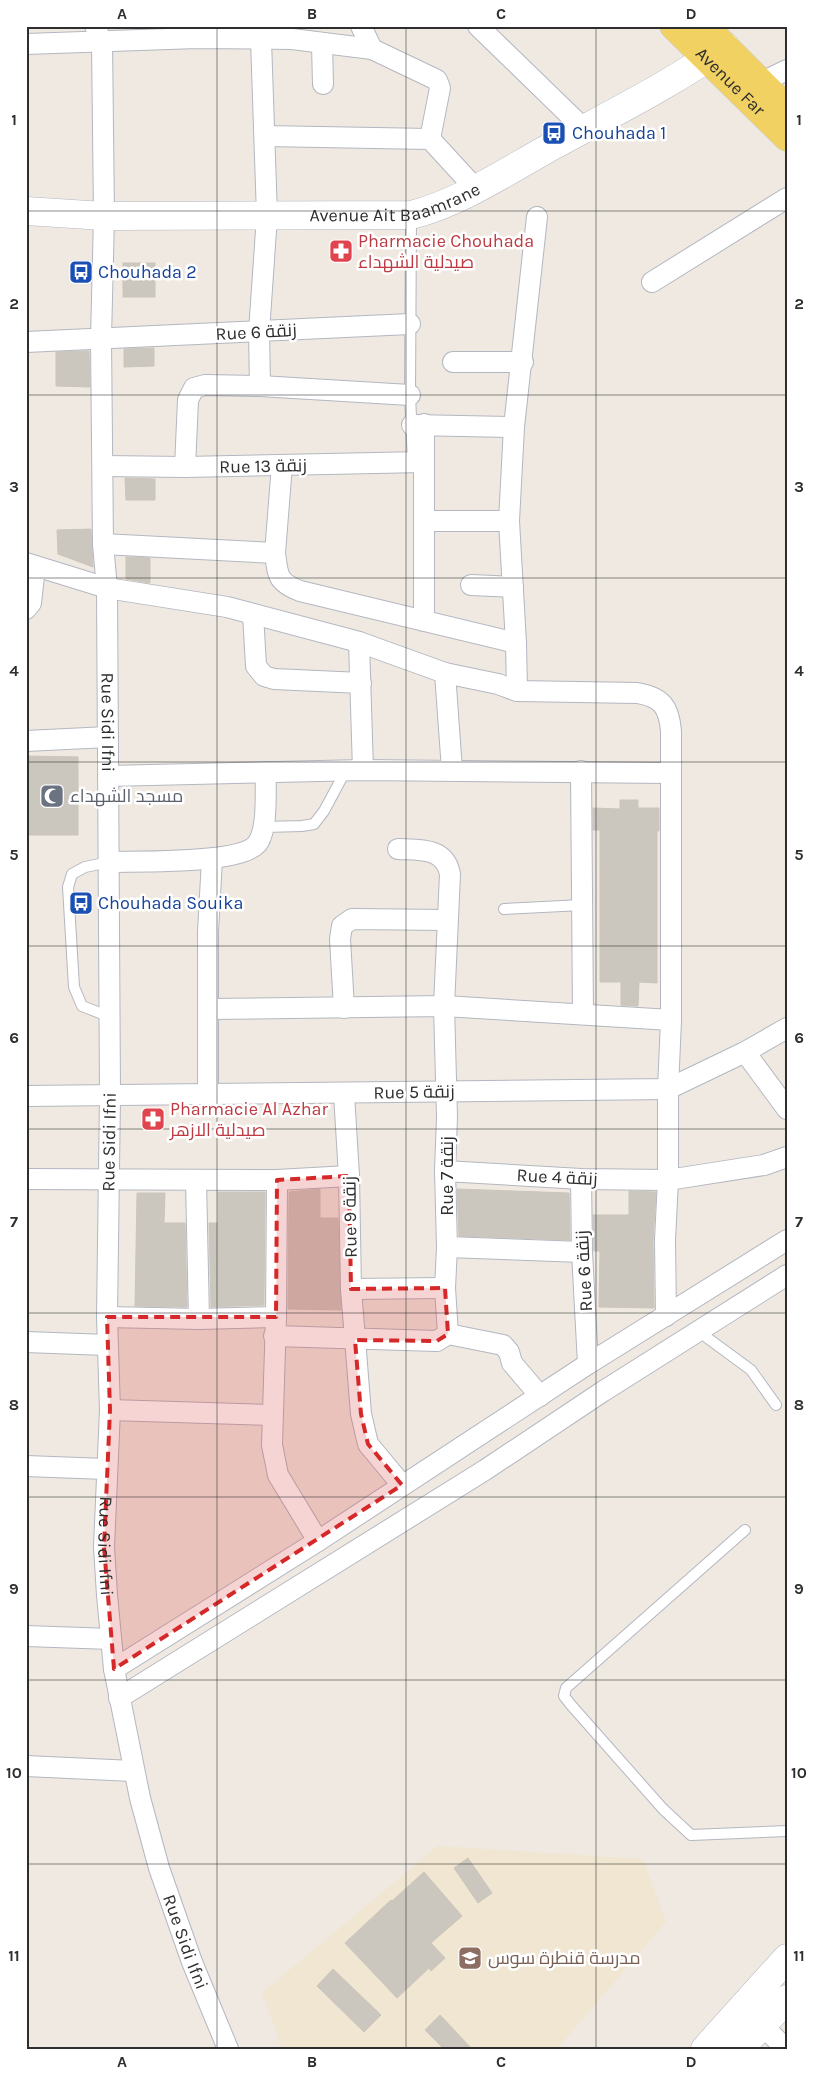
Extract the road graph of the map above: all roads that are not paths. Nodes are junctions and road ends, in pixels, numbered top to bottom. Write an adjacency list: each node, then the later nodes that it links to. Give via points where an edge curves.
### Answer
1 (308, 26): 9 (street)
2 (361, 26): 12 (street)
3 (478, 26): 18 (street)
4 (674, 26): 13 (main road, Avenue Far)
5 (704, 26): 13 (main road, Avenue Far)
6 (194, 32): 7 (street); 8 (street)
7 (258, 33): 9 (street); 19 (street)
8 (99, 34): 10 (street); 26 (street, Rue Sidi Ifni)
9 (292, 40): 11 (street)
10 (26, 44)
11 (322, 44): 12 (street); 16 (street)
12 (372, 49): 21 (street, via 433,77 439,84)
13 (716, 53): 15 (main road, Avenue Far); 18 (street, Avenue Ait Baamrane); 20 (main road, Avenue Far)
14 (787, 70): 15 (street)
15 (760, 83): 17 (main road, Avenue Far)
16 (323, 84)
17 (787, 110)
18 (584, 129): 22 (street, Avenue Ait Baamrane)
19 (265, 136): 21 (street); 27 (street)
20 (787, 137)
21 (430, 139): 22 (street)
22 (475, 188): 25 (street, Avenue Ait Baamrane, via 432,209)
23 (787, 198): 29 (street)
24 (26, 211): 26 (street, Avenue Ait Baamrane)
25 (411, 214): 27 (street, Avenue Ait Baamrane); 30 (lane)
26 (104, 216): 27 (street, Avenue Ait Baamrane); 32 (street, Rue Sidi Ifni)
27 (268, 216): 31 (street)
28 (537, 217): 35 (street)
29 (652, 282)
30 (410, 324): 31 (street, Rue 6 زنقة); 37 (lane)
31 (259, 332): 32 (street, Rue 6 زنقة); 36 (street)
32 (101, 338): 33 (street, Rue 6 زنقة); 42 (street, Rue Sidi Ifni)
33 (26, 342)
34 (453, 362): 35 (street)
35 (523, 362): 39 (street)
36 (260, 386): 37 (street); 43 (street, via 205,385 194,388 188,400)
37 (410, 395): 38 (lane)
38 (418, 425): 39 (street); 40 (street)
39 (514, 427): 45 (street)
40 (418, 462): 41 (street, Rue 13 زنقة); 44 (street)
41 (282, 465): 43 (street, Rue 13 زنقة); 47 (street)
42 (103, 466): 43 (street, Rue 13 زنقة); 46 (street, Rue Sidi Ifni)
43 (185, 467)
44 (424, 521): 45 (street); 54 (street)
45 (509, 521): 50 (street)
46 (103, 544): 47 (street); 51 (street, Rue Sidi Ifni)
47 (275, 553): 54 (street, via 278,577 286,586)
48 (31, 564): 51 (street); 52 (street, via 31,603)
49 (471, 585): 50 (street)
50 (512, 587): 56 (street)
51 (107, 588): 53 (street); 60 (street, Rue Sidi Ifni)
52 (26, 610)
53 (253, 614): 55 (street); 58 (street, via 256,666 264,676)
54 (424, 621): 56 (street)
55 (359, 642): 57 (street); 58 (street)
56 (516, 644): 59 (street)
57 (445, 673): 59 (street); 63 (street)
58 (360, 683): 62 (street)
59 (516, 691): 66 (street, via 637,693 659,700 670,718)
60 (108, 737): 61 (street); 67 (street, Rue Sidi Ifni)
61 (26, 741)
62 (355, 770): 63 (street); 65 (street); 68 (lane, via 314,824)
63 (452, 770): 64 (street)
64 (581, 771): 66 (street); 72 (street)
65 (266, 772): 67 (street); 68 (street)
66 (671, 773): 80 (street)
67 (108, 776): 71 (street, Rue Sidi Ifni)
68 (264, 827): 70 (street, via 256,846 235,856)
69 (398, 849): 74 (street, Rue 7 زنقة, via 431,851 445,860 450,874)
70 (212, 859): 71 (street); 77 (street)
71 (109, 862): 79 (street, Rue Sidi Ifni); 79 (lane, via 72,874 68,887 76,995 82,1006)
72 (582, 905): 73 (lane); 78 (street)
73 (504, 909)
74 (447, 920): 75 (street, Rue 7 زنقة); 76 (street, via 352,919 342,926)
75 (444, 1006): 76 (street); 78 (street); 84 (street, Rue 7 زنقة)
76 (344, 1008): 77 (street)
77 (208, 1009): 85 (street)
78 (583, 1014): 80 (street)
79 (110, 1017): 88 (street, Rue Sidi Ifni)
80 (671, 1020): 83 (street)
81 (787, 1028): 82 (street, Rue 5 زنقة)
82 (746, 1052): 83 (street, Rue 5 زنقة); 89 (street)
83 (668, 1089): 84 (street, Rue 5 زنقة); 98 (street)
84 (447, 1091): 86 (street, Rue 5 زنقة); 91 (street, Rue 7 زنقة)
85 (208, 1093): 86 (street, Rue 5 زنقة); 88 (street, Rue 5 زنقة)
86 (344, 1094): 92 (street, Rue 9 زنقة)
87 (26, 1096): 88 (street, Rue 5 زنقة)
88 (110, 1096): 95 (street, Rue Sidi Ifni)
89 (787, 1109)
90 (787, 1157): 98 (street, Rue 4 زنقة, via 764,1165)
91 (445, 1171): 94 (street, Rue 4 زنقة); 100 (street, Rue 7 زنقة)
92 (349, 1176): 97 (street); 104 (street, Rue 9 زنقة)
93 (26, 1179): 95 (street)
94 (581, 1179): 98 (street, Rue 4 زنقة); 101 (street, Rue 6 زنقة)
95 (108, 1180): 96 (street); 106 (street, Rue Sidi Ifni)
96 (196, 1180): 97 (street); 107 (street)
97 (276, 1180): 108 (street)
98 (668, 1180): 105 (street)
99 (787, 1240): 105 (street)
100 (447, 1247): 101 (street); 103 (street, Rue 7 زنقة)
101 (582, 1252): 114 (street, Rue 6 زنقة)
102 (787, 1275): 109 (street)
103 (445, 1288): 104 (street); 110 (street, Rue 7 زنقة)
104 (351, 1289): 111 (street, Rue 9 زنقة)
105 (666, 1316): 114 (street)
106 (107, 1317): 107 (street); 113 (street, Rue Sidi Ifni)
107 (199, 1319): 108 (street)
108 (275, 1326): 111 (street); 118 (street)
109 (698, 1331): 116 (lane, via 751,1370); 127 (street, via 485,1470)
110 (442, 1337): 111 (street); 115 (street, via 503,1345 512,1363)
111 (355, 1340): 121 (street, via 364,1432 374,1454)
112 (26, 1342): 113 (street)
113 (108, 1345): 117 (street, Rue Sidi Ifni)
114 (588, 1364): 115 (street)
115 (540, 1396): 121 (street)
116 (776, 1405)
117 (110, 1410): 118 (street); 120 (street, Rue Sidi Ifni)
118 (271, 1415): 123 (street, via 278,1475)
119 (26, 1466): 120 (street)
120 (106, 1469): 125 (street, Rue Sidi Ifni, via 104,1547)
121 (402, 1485): 123 (street)
122 (745, 1530): 130 (lane, via 566,1688 564,1696 691,1835)
123 (318, 1541): 126 (street)
124 (26, 1636): 125 (street)
125 (111, 1639): 126 (street, Rue Sidi Ifni)
126 (114, 1669): 127 (street, Rue Sidi Ifni)
127 (119, 1698): 129 (street, Rue Sidi Ifni)
128 (26, 1766): 129 (street)
129 (133, 1771): 134 (street, Rue Sidi Ifni, via 174,1912)
130 (787, 1832)
131 (787, 1958): 135 (street)
132 (787, 1999): 133 (street)
133 (762, 2025): 136 (street); 137 (street)
134 (228, 2049)
135 (705, 2049)
136 (740, 2049)
137 (786, 2049)

